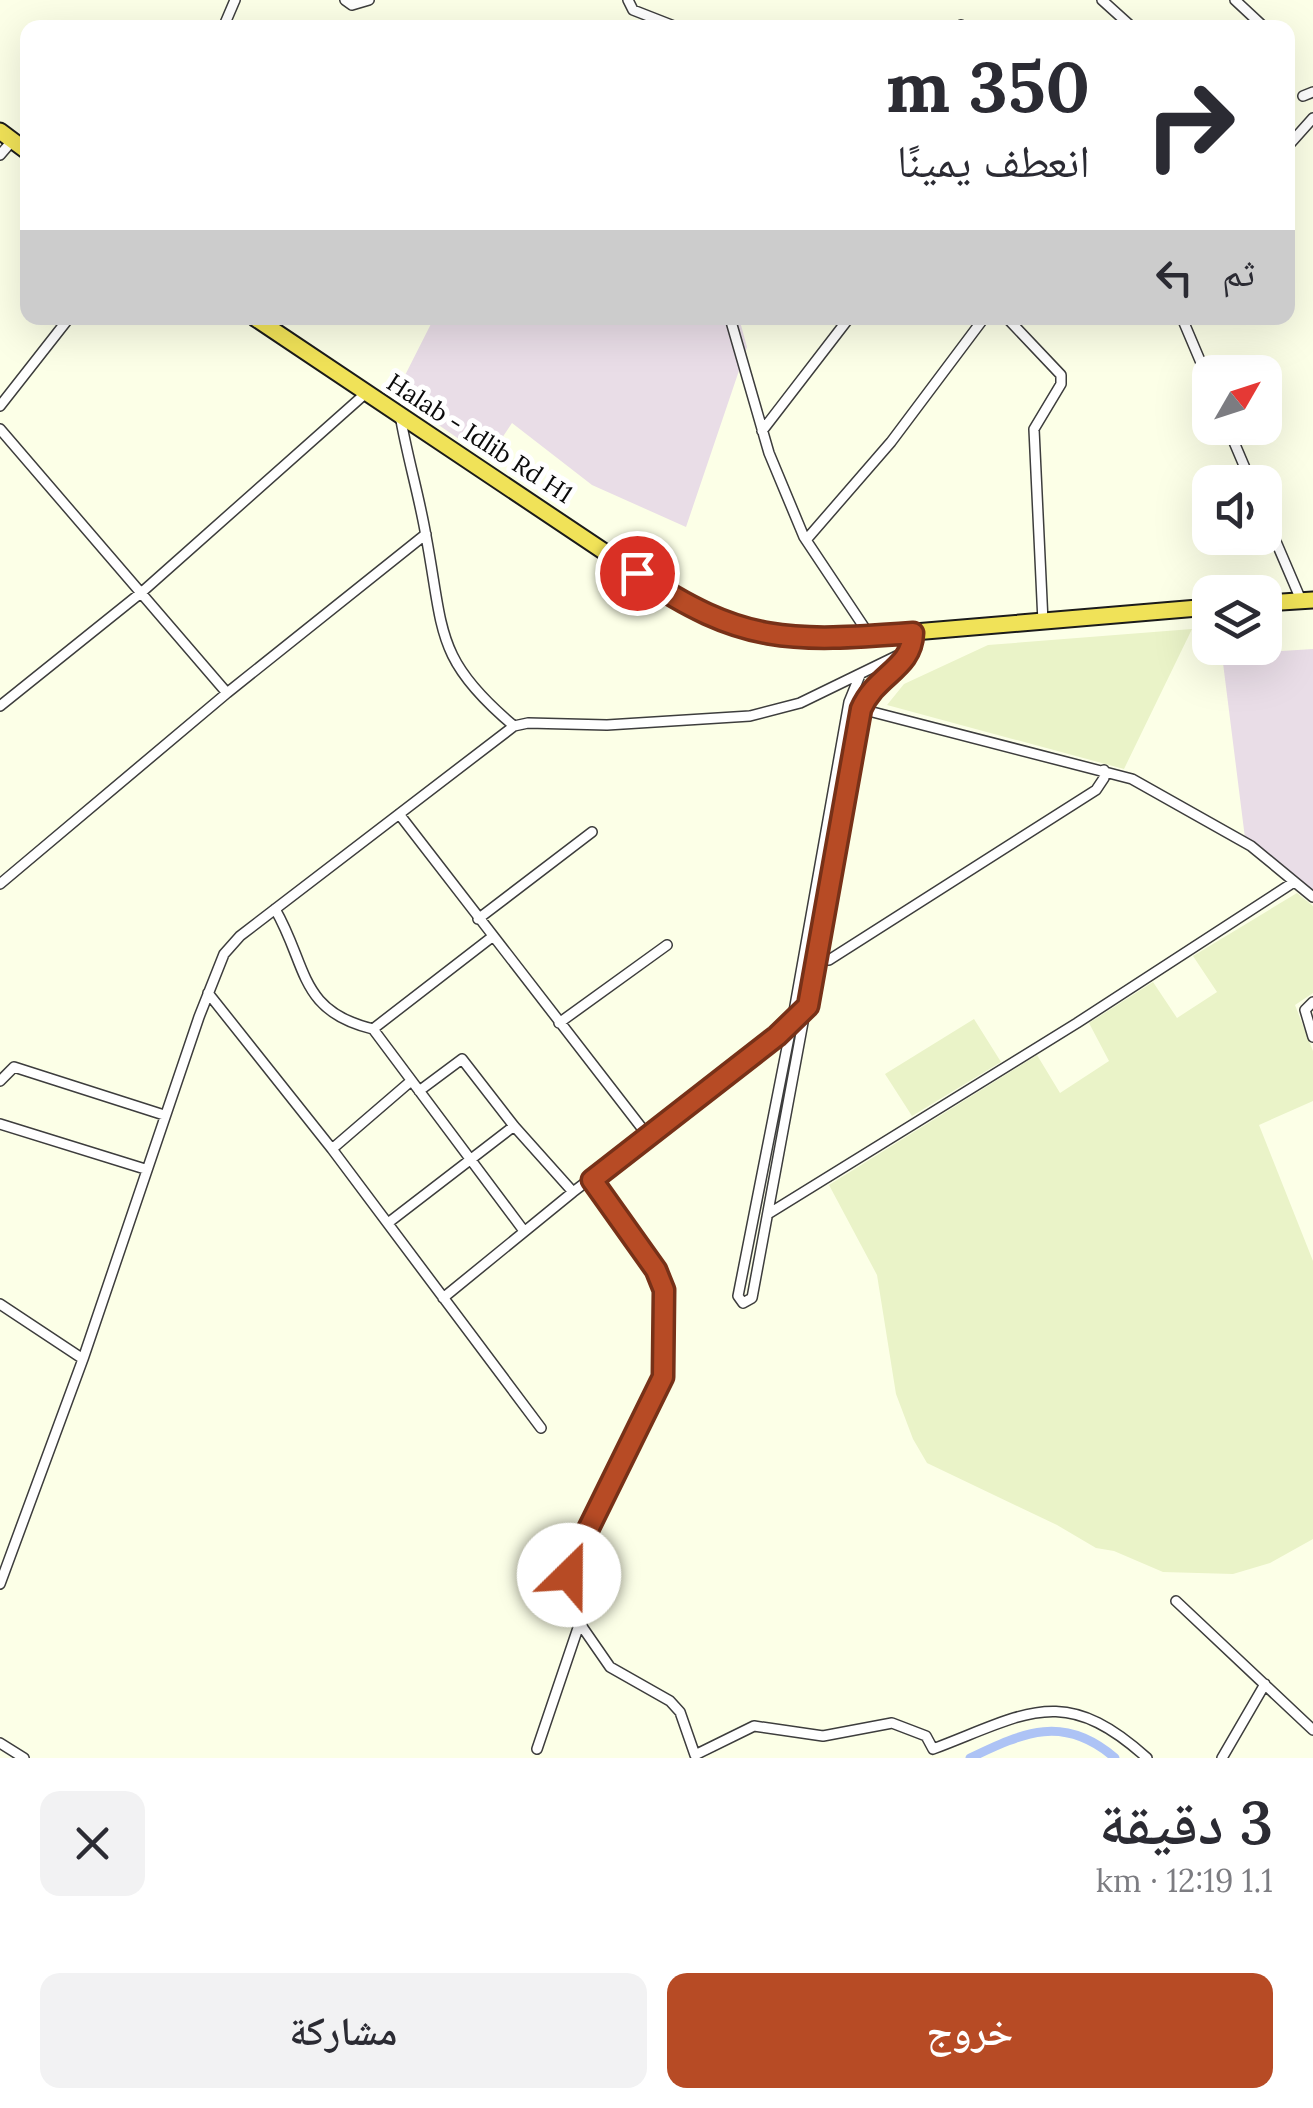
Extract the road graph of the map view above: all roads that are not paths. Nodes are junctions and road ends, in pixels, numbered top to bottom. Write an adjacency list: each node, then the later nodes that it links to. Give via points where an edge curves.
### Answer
1 (345, 0): 2 (street)
2 (369, 0)
3 (628, 0): 6 (street, via 633,10)
4 (1102, 0): 7 (street)
5 (1235, 0): 8 (street)
6 (659, 20)
7 (1125, 20)
8 (1256, 20)
9 (1313, 118): 11 (street)
10 (6, 136): 12 (street)
11 (1295, 138)
12 (0, 155)
13 (63, 325): 22 (street)
14 (265, 325): 21 (highway, Halab - Idlib Rd H1)
15 (732, 325): 25 (street)
16 (844, 325): 25 (street)
17 (979, 325): 27 (street)
18 (1015, 325): 33 (street, via 1061,375 1034,429)
19 (1185, 325): 20 (street)
20 (1198, 355)
21 (366, 393): 23 (highway, Halab - Idlib Rd H1); 29 (street)
22 (0, 406)
23 (400, 415): 26 (street); 34 (highway, Halab - Idlib Rd H1, via 703,614 766,635)
24 (0, 429): 29 (street)
25 (762, 430): 27 (street)
26 (426, 534): 37 (street); 40 (street, via 438,618 454,662 464,680)
27 (806, 540): 34 (street)
28 (1282, 550): 30 (street)
29 (142, 592): 37 (street); 38 (street)
30 (1307, 600): 31 (highway)
31 (1282, 602)
32 (1192, 610): 33 (highway, Halab - Idlib Rd H1)
33 (1043, 622): 35 (highway, Halab - Idlib Rd H1)
34 (870, 636): 35 (highway, Halab - Idlib Rd H1)
35 (912, 641): 36 (street); 39 (street, via 906,659 876,684)
36 (860, 675): 40 (street, via 800,703 750,716); 55 (street, via 848,702)
37 (227, 693): 45 (street)
38 (0, 706)
39 (861, 709): 41 (street); 51 (street)
40 (514, 726): 42 (street)
41 (1104, 770): 44 (street, via 1240,840); 51 (street, via 1096,790 830,960)
42 (399, 814): 47 (street); 48 (street)
43 (592, 832): 48 (street)
44 (1294, 882): 46 (street); 71 (street)
45 (0, 884)
46 (1313, 897)
47 (275, 909): 52 (street, via 224,954); 57 (street, via 319,1004)
48 (478, 919): 49 (street)
49 (492, 937): 56 (street); 57 (street)
50 (667, 944): 56 (street)
51 (816, 960): 54 (street)
52 (208, 993): 62 (street); 66 (street)
53 (1313, 1002): 58 (street, via 1305,1010)
54 (808, 1006): 55 (street); 71 (street)
55 (793, 1017): 65 (street); 71 (street, via 738,1296 743,1303 752,1298)
56 (560, 1022): 65 (street)
57 (372, 1029): 60 (street)
58 (1313, 1037)
59 (0, 1081): 62 (street, via 14,1067)
60 (411, 1081): 61 (street); 66 (street)
61 (419, 1091): 64 (street, via 462,1058); 67 (street)
62 (164, 1115): 68 (street)
63 (0, 1124): 68 (street)
64 (514, 1126): 67 (street); 70 (street)
65 (648, 1136): 69 (street)
66 (332, 1148): 72 (street)
67 (470, 1160): 72 (street); 73 (street)
68 (145, 1169): 76 (street)
69 (592, 1180): 70 (street); 80 (street, via 664,1290 663,1377 574,1558 568,1591)
70 (573, 1192): 73 (street)
71 (768, 1214)
72 (388, 1222): 74 (street)
73 (524, 1232): 74 (street)
74 (442, 1298): 77 (street)
75 (0, 1304): 76 (street)
76 (83, 1358): 78 (street)
77 (540, 1428)
78 (0, 1584)
79 (1176, 1601): 81 (street)
80 (580, 1622): 84 (street); 86 (street, via 610,1667 680,1712 695,1755 754,1726 822,1736 892,1723 926,1736 933,1749 1032,1712 1074,1711 1118,1732)
81 (1265, 1684): 82 (street); 87 (street)
82 (1313, 1730)
83 (0, 1743): 85 (street)
84 (537, 1750)
85 (24, 1758)
86 (1146, 1758)
87 (1222, 1758)

